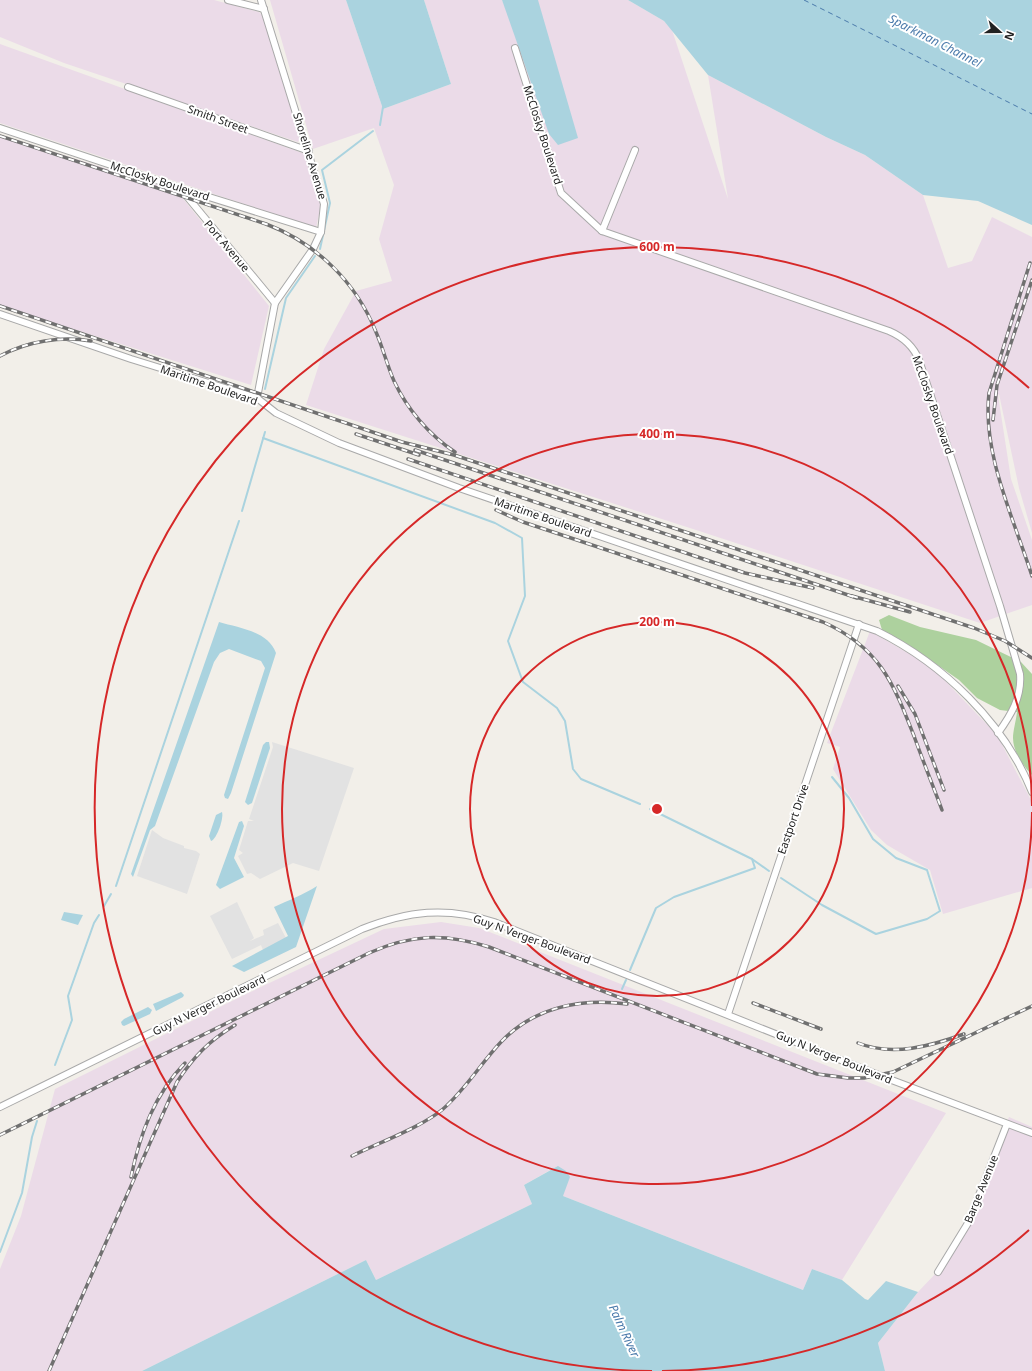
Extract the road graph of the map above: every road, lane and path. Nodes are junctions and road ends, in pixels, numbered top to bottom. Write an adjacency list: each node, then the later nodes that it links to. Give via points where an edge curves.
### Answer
1 (228, 0): 3 (street)
2 (261, 0): 3 (street, Shoreline Avenue)
3 (264, 9): 8 (street, Shoreline Avenue)
4 (515, 48): 10 (street, McClosky Boulevard, via 561,192)
5 (128, 87): 8 (street, Smith Street)
6 (0, 128): 9 (street, McClosky Boulevard)
7 (635, 150): 10 (street)
8 (309, 151): 11 (street, Shoreline Avenue, via 324,204)
9 (180, 188): 11 (street, McClosky Boulevard); 12 (street, Port Avenue)
10 (602, 231): 16 (street, McClosky Boulevard, via 889,331 911,346 919,360 1020,674 1021,682 1015,704)
11 (321, 232): 12 (street, Shoreline Avenue, via 313,249)
12 (275, 303): 14 (street, Shoreline Avenue)
13 (0, 314): 14 (street, Maritime Boulevard, via 131,359)
14 (257, 398): 15 (street, Maritime Boulevard, via 276,413 339,444 458,488)
15 (859, 624): 16 (street, Maritime Boulevard, via 897,641 940,672 968,697); 18 (street, Eastport Drive)
16 (998, 733): 17 (street, Maritime Boulevard, via 1020,767)
17 (1032, 792)
18 (728, 1014): 19 (street, Guy N Verger Boulevard, via 480,917 447,912 416,913 362,929); 20 (street, Guy N Verger Boulevard)
19 (0, 1107)
20 (1007, 1124): 21 (street, Guy N Verger Boulevard); 22 (street, Barge Avenue, via 968,1223)
21 (1032, 1133)
22 (938, 1272)

